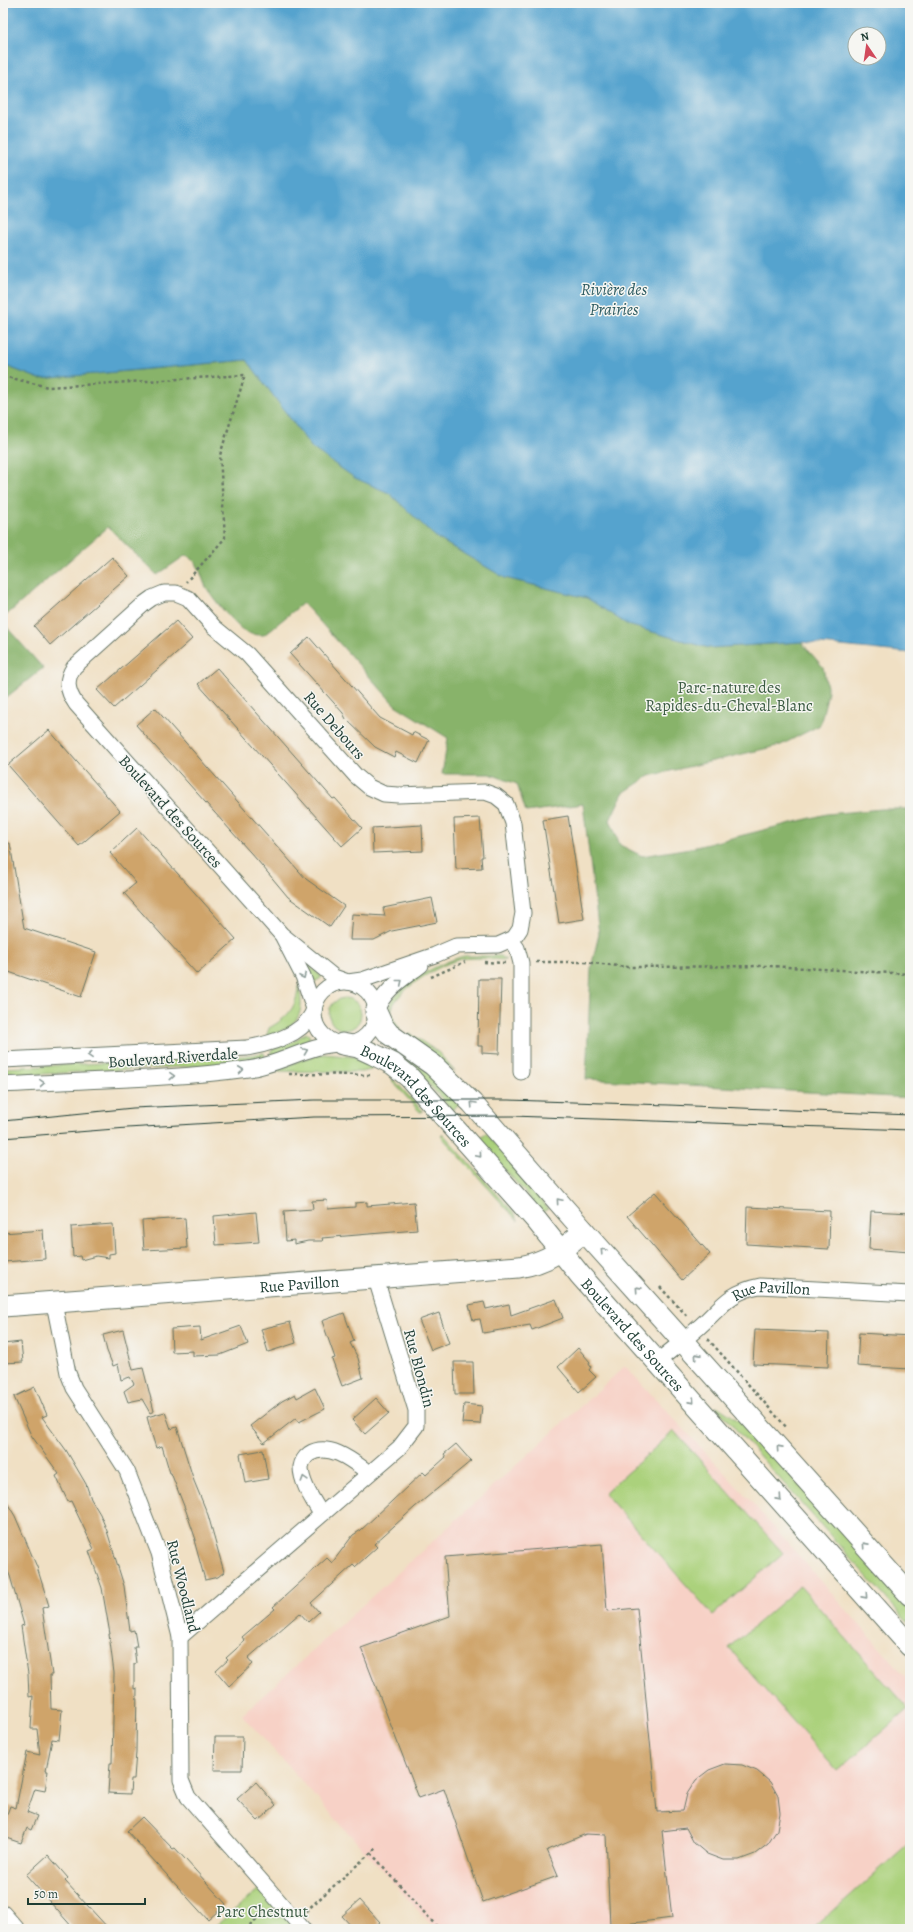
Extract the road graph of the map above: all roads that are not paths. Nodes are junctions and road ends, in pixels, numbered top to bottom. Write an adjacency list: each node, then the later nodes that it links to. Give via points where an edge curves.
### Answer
1 (68, 684): 2 (street, Boulevard des Sources, via 76,704); 3 (street, Rue Debours, via 74,667 144,603 158,594 176,593 188,598 214,627 257,664 369,788 391,795 485,792 506,804 513,823 523,913 520,930)
2 (281, 934): 5 (street, Boulevard des Sources, via 334,976); 6 (street, Boulevard des Sources, one-way to 6, via 303,976)
3 (511, 940): 4 (street, via 498,945 459,945); 10 (street, via 519,953 521,966)
4 (435, 955): 5 (street, via 372,978); 7 (street, one-way to 4, via 392,988)
5 (348, 982): 6 (street, via 328,987 318,996); 7 (street, via 358,985 367,992)
6 (314, 1009): 8 (street, via 319,1031 328,1039); 9 (street, Boulevard Riverdale, one-way to 9, via 308,1020 292,1032 276,1040 251,1047)
7 (376, 1012): 8 (street, via 374,1026 368,1035 359,1041); 12 (street, Boulevard des Sources, one-way to 7, via 464,1094 433,1065 389,1034)
8 (342, 1044): 11 (street, Boulevard Riverdale, one-way to 8, via 243,1070 270,1064 319,1046); 13 (street, Boulevard des Sources, one-way to 13, via 358,1047 378,1056 409,1076)
9 (3, 1060)
10 (521, 1072)
11 (3, 1085)
12 (584, 1231): 13 (street, Rue Pavillon); 18 (street, Boulevard des Sources, one-way to 12)
13 (561, 1251): 14 (street, Rue Pavillon, via 536,1263 519,1267); 19 (street, Boulevard des Sources)
14 (376, 1279): 16 (street, Rue Pavillon); 20 (street, Rue Blondin, via 416,1410 416,1426 399,1448)
15 (910, 1294): 18 (street, Rue Pavillon, via 760,1286 744,1289 730,1297)
16 (54, 1303): 17 (street, Rue Pavillon); 23 (street, Rue Woodland, via 68,1373 74,1388 127,1471 159,1553)
17 (3, 1306)
18 (683, 1340): 19 (street, Rue Pavillon); 22 (street, Boulevard des Sources, one-way to 18)
19 (657, 1362): 24 (street, Boulevard des Sources, one-way to 24)
20 (369, 1473): 21 (street, Rue Blondin); 21 (street, one-way to 20, via 303,1477 301,1467 306,1456 322,1449 335,1452)
21 (321, 1514): 23 (street, Rue Blondin)
22 (910, 1595)
23 (180, 1637): 26 (street, Rue Woodland, via 181,1780 188,1797)
24 (910, 1646)
25 (3, 1913): 27 (street)
26 (299, 1925)
27 (17, 1929)

